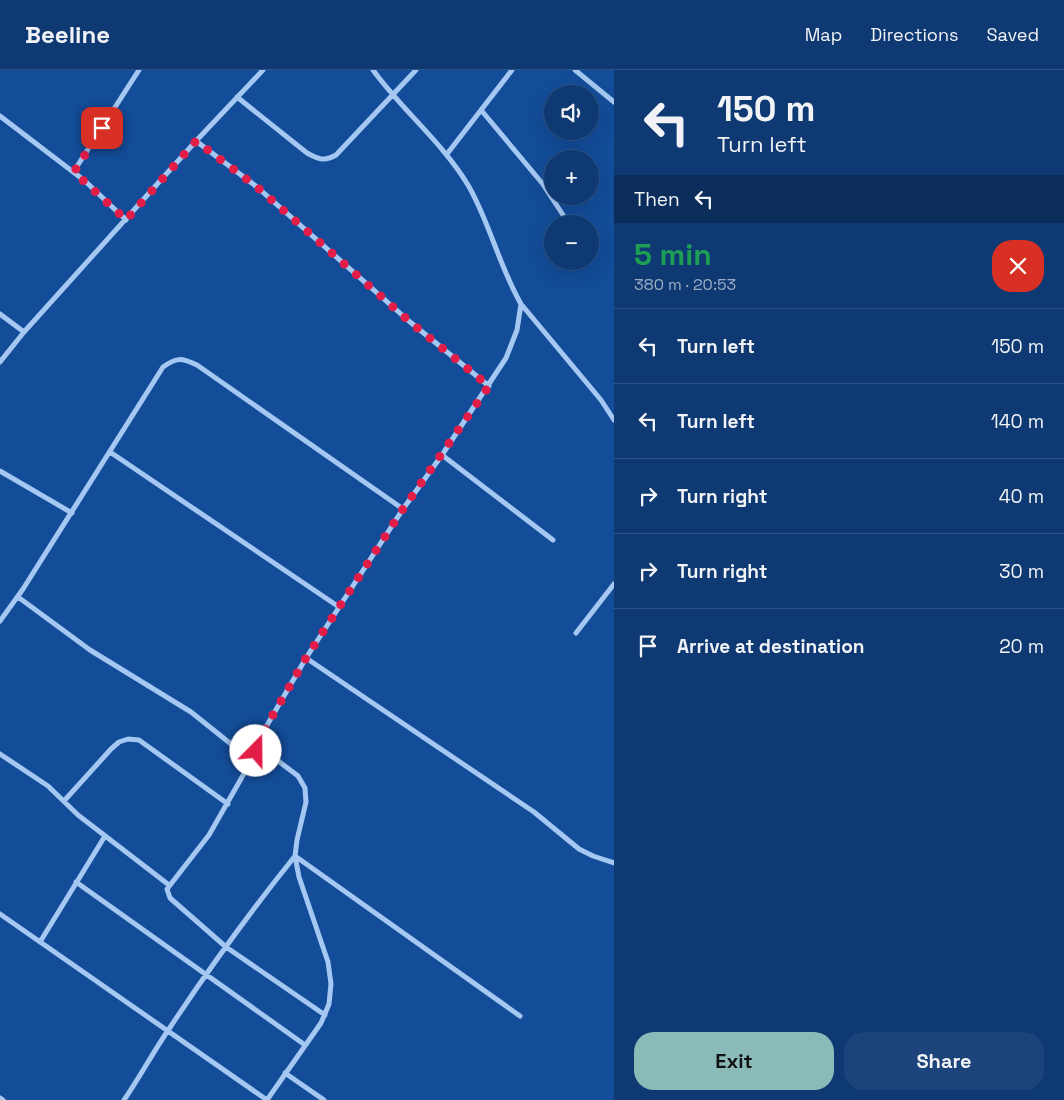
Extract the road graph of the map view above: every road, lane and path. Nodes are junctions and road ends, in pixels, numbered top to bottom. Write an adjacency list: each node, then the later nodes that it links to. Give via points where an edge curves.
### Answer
1 (139, 70): 14 (street)
2 (262, 70): 8 (street)
3 (372, 70): 7 (street)
4 (416, 70): 7 (street)
5 (512, 70): 10 (street)
6 (575, 70): 9 (street)
7 (393, 95): 8 (street, via 336,155 320,160); 13 (street)
8 (237, 97): 12 (street)
9 (614, 102)
10 (481, 110): 13 (street); 15 (street, via 542,183)
11 (0, 116): 14 (street)
12 (196, 141): 16 (street); 21 (street, via 257,187 410,322)
13 (447, 154): 17 (street, via 482,212 511,287)
14 (74, 172): 16 (street)
15 (563, 215)
16 (126, 220): 19 (street)
17 (521, 304): 21 (street, via 517,330 506,358); 22 (street)
18 (0, 314): 19 (street)
19 (24, 332): 20 (street)
20 (0, 362)
21 (489, 386): 24 (street)
22 (614, 419)
23 (110, 452): 26 (street, via 162,367 173,360 185,360 197,365); 27 (street); 31 (street)
24 (442, 455): 26 (street); 28 (street)
25 (0, 471): 27 (street)
26 (403, 509): 31 (street)
27 (72, 513): 30 (street)
28 (553, 540)
29 (614, 584): 33 (street)
30 (18, 597): 32 (street); 37 (street, via 90,650 191,712)
31 (339, 607): 34 (street)
32 (0, 621)
33 (576, 633)
34 (306, 658): 35 (street, via 266,727); 42 (street, via 534,812 579,849)
35 (262, 742): 37 (street); 41 (street, via 269,754 298,776 304,788 306,802)
36 (0, 754): 38 (street, via 48,786)
37 (251, 760): 39 (street)
38 (64, 801): 39 (street, via 111,749 128,739 139,740 154,749); 40 (street)
39 (228, 804): 44 (street, via 209,835)
40 (105, 836): 43 (street); 44 (street)
41 (295, 856): 47 (street); 49 (street, via 328,962 331,984); 50 (street)
42 (614, 863)
43 (76, 882): 46 (street); 48 (street)
44 (169, 885): 47 (street, via 167,893 170,898)
45 (0, 914): 46 (street)
46 (40, 942): 51 (street)
47 (226, 947): 48 (street); 49 (street)
48 (206, 975): 51 (street); 52 (street)
49 (325, 1015): 52 (street)
50 (520, 1016)
51 (168, 1030): 54 (street); 55 (street)
52 (305, 1045): 53 (street)
53 (285, 1073): 55 (street); 56 (street)
54 (124, 1100)
55 (267, 1100)
56 (324, 1100)

